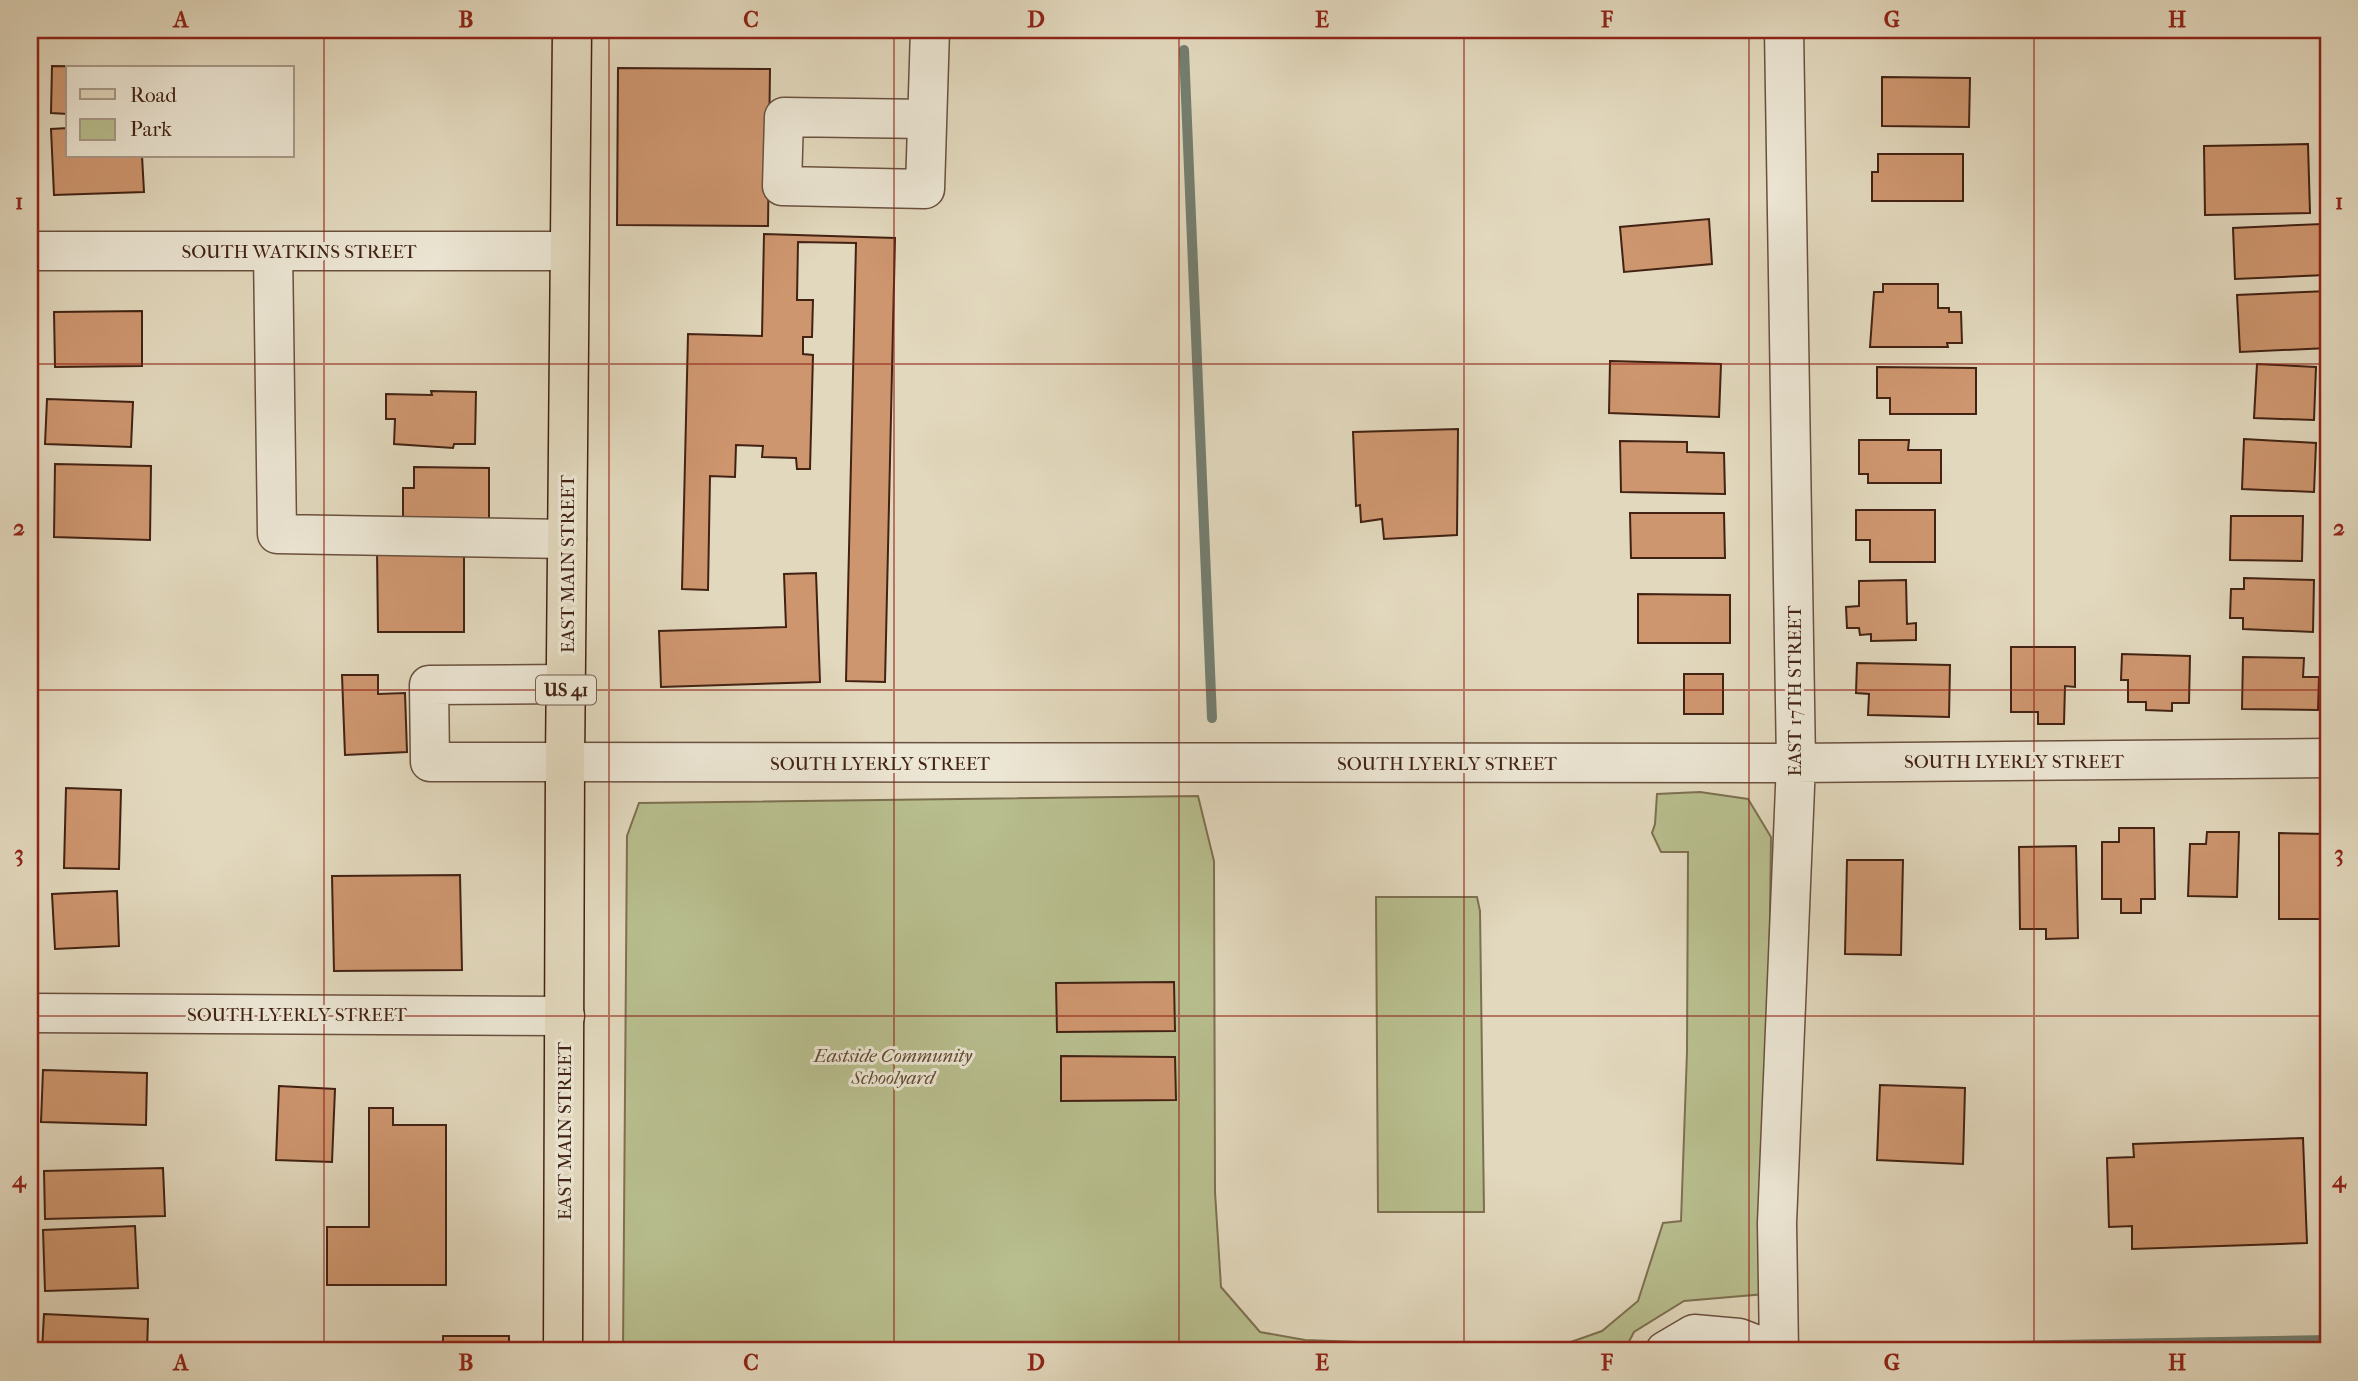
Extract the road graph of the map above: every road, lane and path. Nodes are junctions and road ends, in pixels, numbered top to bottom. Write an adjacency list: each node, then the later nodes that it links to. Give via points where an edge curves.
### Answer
1 (572, 30): 7 (main road, EAST MAIN STREET / US 41)
2 (930, 30): 4 (street)
3 (1784, 30): 12 (street, EAST 17TH STREET)
4 (927, 119)
5 (30, 251): 6 (street, SOUTH WATKINS STREET)
6 (273, 251): 7 (street, SOUTH WATKINS STREET); 8 (street, via 277,534)
7 (569, 251): 8 (main road, EAST MAIN STREET / US 41)
8 (568, 538): 9 (main road, EAST MAIN STREET / US 41)
9 (566, 684): 11 (main road, EAST MAIN STREET / US 41); 11 (street, SOUTH LYERLY STREET, via 429,685 430,762)
10 (2328, 758): 12 (street, SOUTH LYERLY STREET)
11 (565, 763): 12 (street, SOUTH LYERLY STREET); 14 (main road, EAST MAIN STREET / US 41)
12 (1796, 763): 18 (street, EAST 17TH STREET, via 1777,1223)
13 (30, 1013): 14 (street, SOUTH LYERLY STREET)
14 (565, 1016): 15 (main road, EAST MAIN STREET / US 41)
15 (563, 1351)
16 (1665, 1351): 17 (street, via 1694,1334 1739,1338)
17 (1773, 1351)
18 (1779, 1351)

